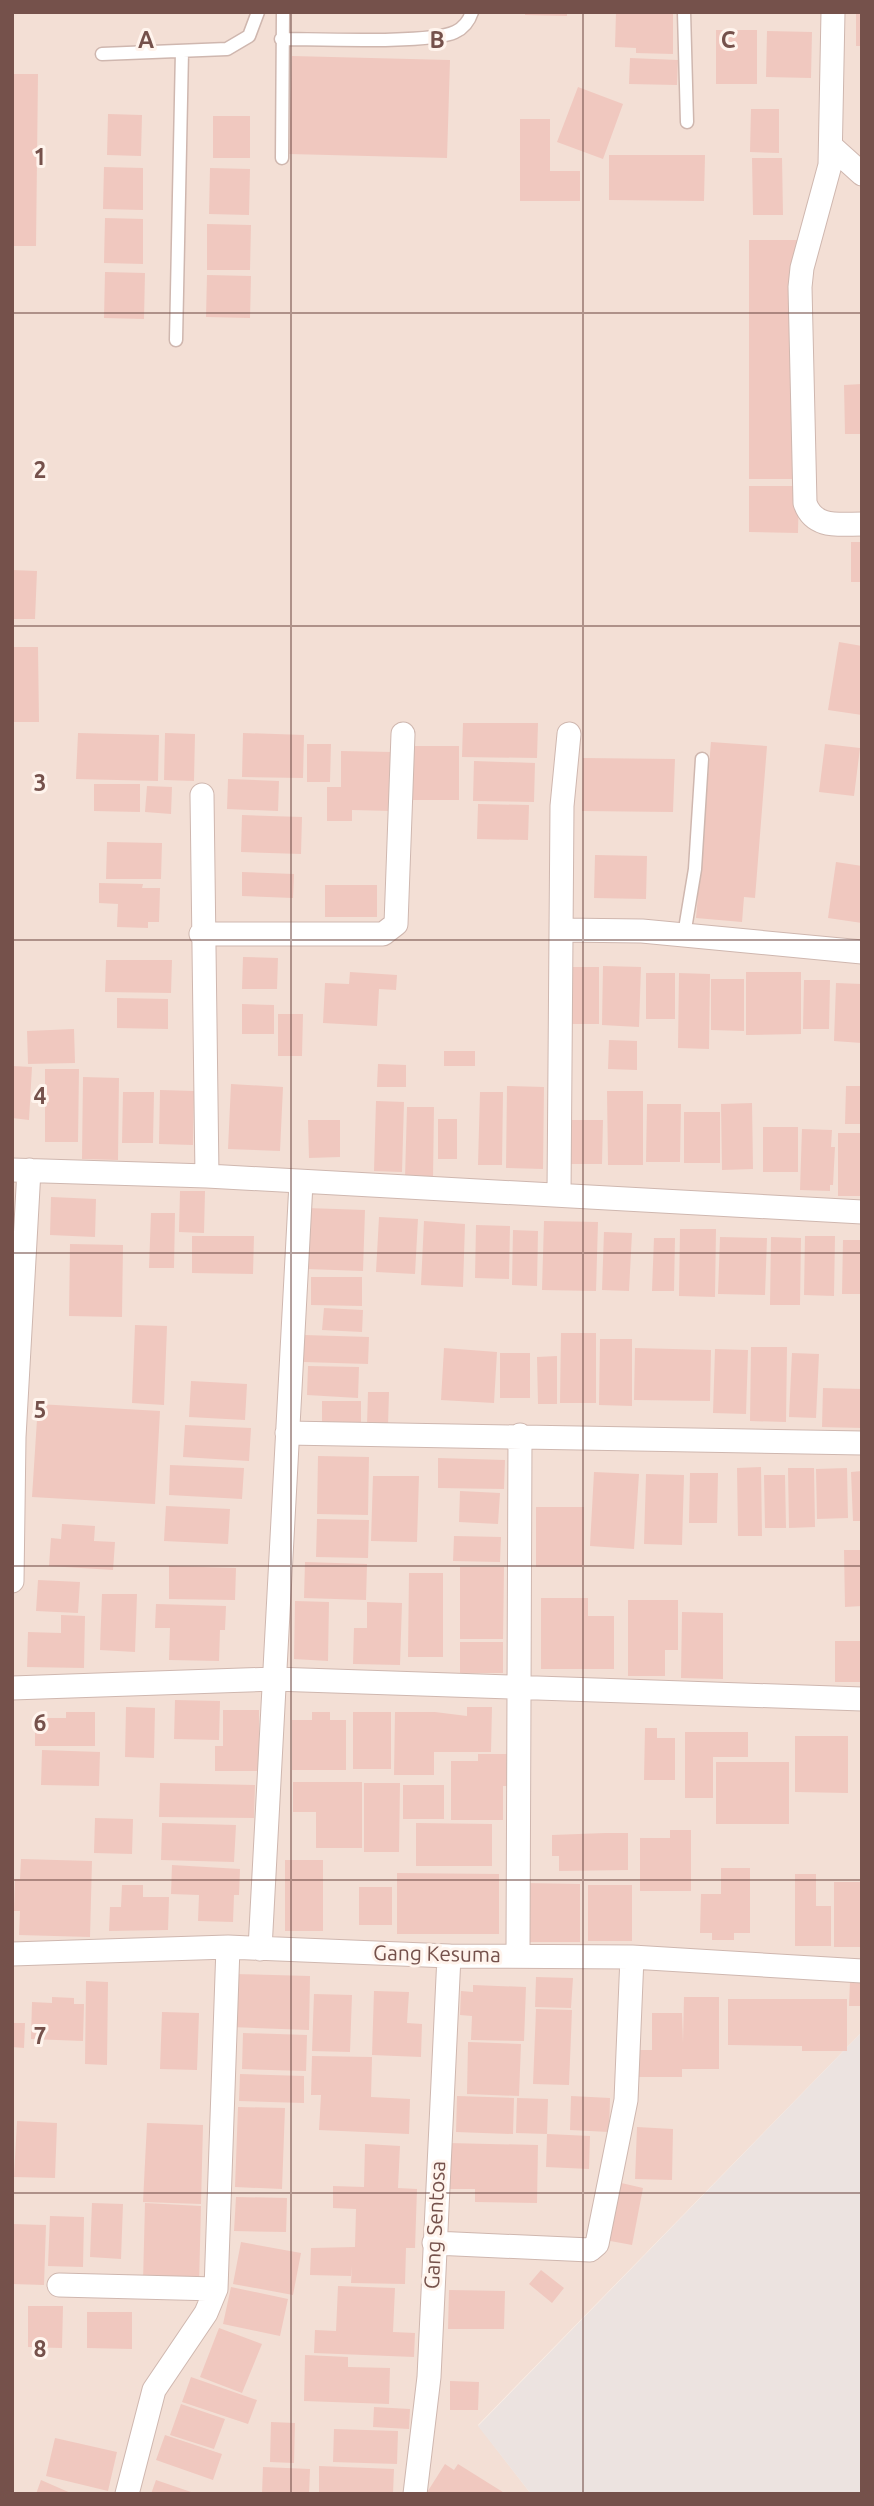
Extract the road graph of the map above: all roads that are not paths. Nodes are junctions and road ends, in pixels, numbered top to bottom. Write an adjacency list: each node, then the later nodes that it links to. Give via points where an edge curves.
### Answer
1 (258, 12): 7 (lane, via 254,27 241,43 227,49)
2 (283, 12): 6 (lane)
3 (472, 12): 6 (lane, via 465,26 453,34)
4 (684, 12): 9 (lane)
5 (832, 12): 10 (street)
6 (281, 39): 11 (lane)
7 (182, 51): 8 (lane); 13 (lane)
8 (102, 54)
9 (687, 122)
10 (832, 147): 12 (street); 14 (street, via 800,288 805,503 818,522)
11 (282, 158)
12 (862, 174)
13 (176, 340)
14 (862, 524)
15 (403, 734): 20 (street, via 396,924 390,931)
16 (569, 734): 19 (street, via 562,806)
17 (702, 759): 21 (lane, via 695,869)
18 (202, 795): 20 (street)
19 (562, 930): 21 (street); 26 (street)
20 (201, 934): 24 (street)
21 (684, 935): 22 (street)
22 (862, 952)
23 (21, 1170): 24 (street); 30 (street)
24 (207, 1176): 25 (street)
25 (301, 1183): 26 (street); 28 (street)
26 (559, 1194): 27 (street)
27 (862, 1212)
28 (287, 1433): 29 (street); 33 (street)
29 (520, 1435): 31 (street); 34 (street)
30 (13, 1437): 32 (street)
31 (862, 1443)
32 (12, 1581)
33 (274, 1679): 34 (street); 35 (street); 38 (street)
34 (520, 1685): 36 (street); 40 (street)
35 (12, 1688)
36 (862, 1699)
37 (228, 1947): 38 (street, Gang Kesuma); 39 (street, Gang Kesuma); 46 (street)
38 (260, 1949): 41 (street, Gang Kesuma)
39 (12, 1954)
40 (518, 1954): 41 (street, Gang Kesuma); 42 (street, Gang Kesuma)
41 (449, 1956): 44 (street, Gang Sentosa)
42 (632, 1957): 43 (street, Gang Kesuma); 44 (street, via 626,2100 597,2244 590,2250)
43 (862, 1971)
44 (434, 2243): 48 (street, Gang Sentosa, via 429,2376)
45 (59, 2285): 46 (street)
46 (216, 2289): 47 (street, via 206,2313 154,2390)
47 (127, 2494)
48 (415, 2494)

